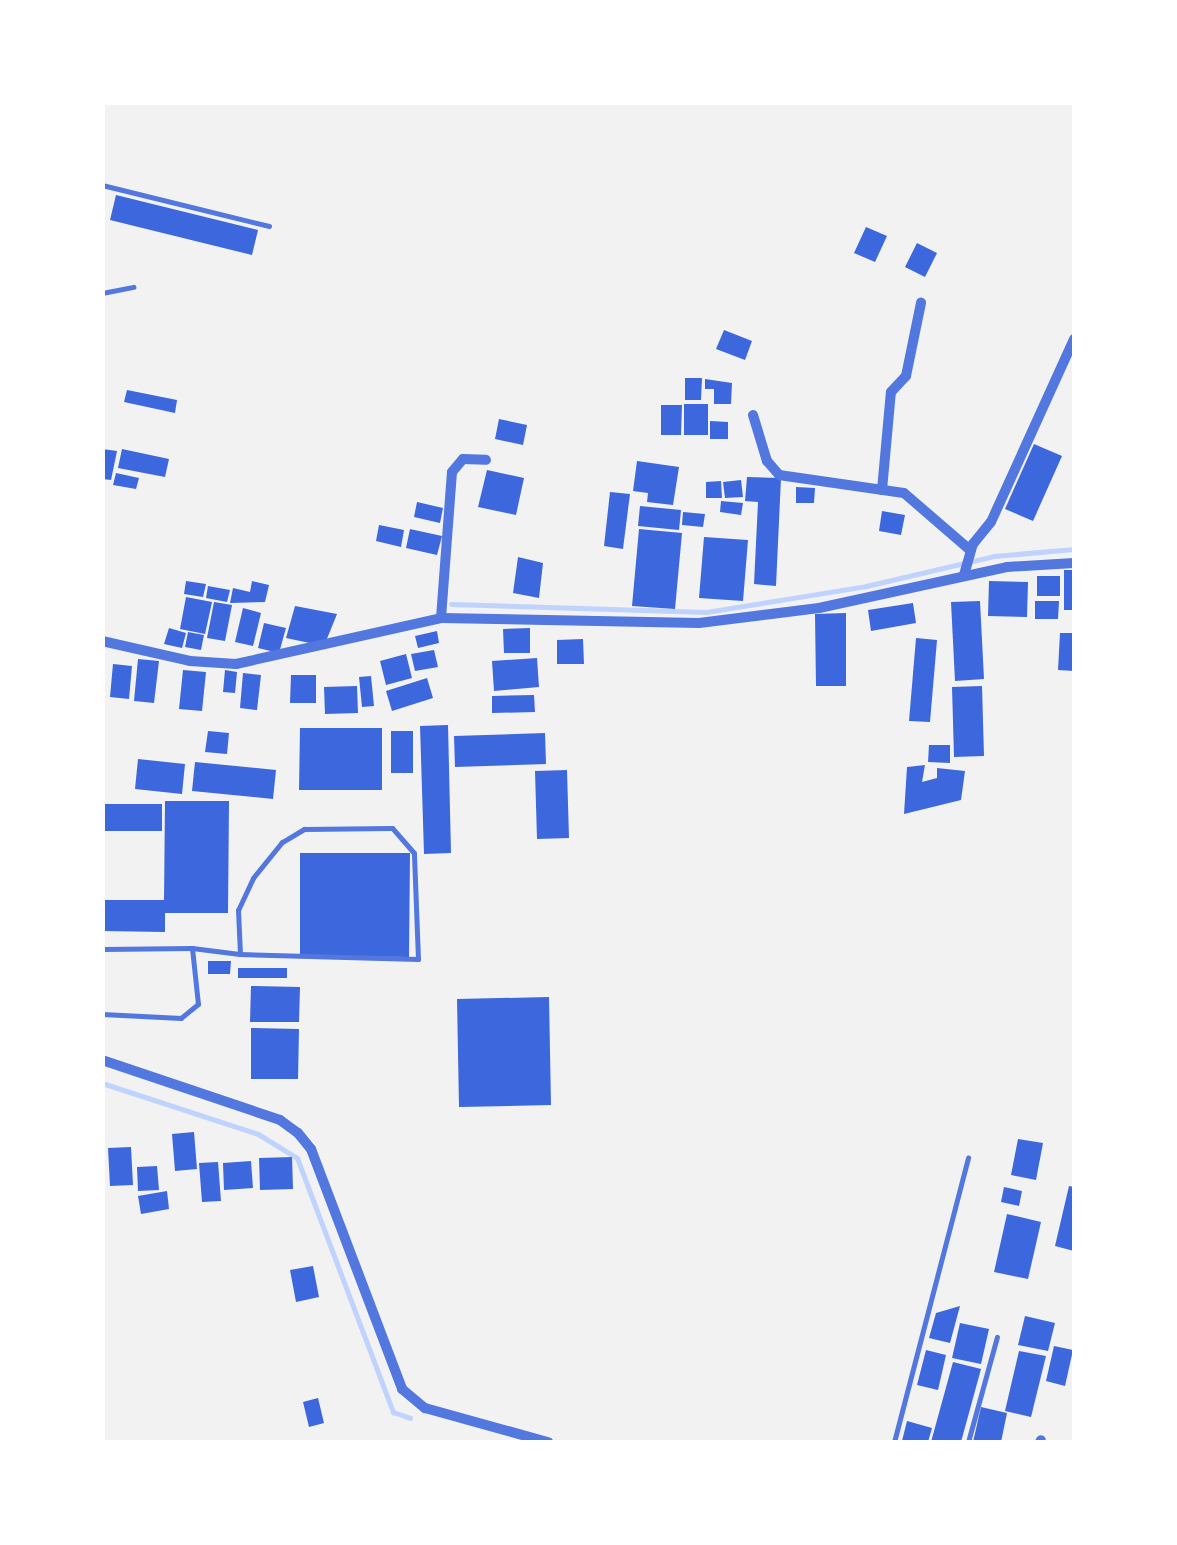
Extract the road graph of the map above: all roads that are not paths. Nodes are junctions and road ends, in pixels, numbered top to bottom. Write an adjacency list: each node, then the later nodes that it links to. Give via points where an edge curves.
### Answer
1 (102, 184): 2 (lane)
2 (270, 226)
3 (133, 287): 4 (lane)
4 (102, 293)
5 (921, 303): 9 (street, via 906,376 891,392)
6 (1073, 347): 10 (street, via 991,522)
7 (753, 415): 9 (street, via 767,461 779,475)
8 (486, 460): 13 (street, via 462,459 452,472)
9 (882, 490): 10 (street, via 917,498)
10 (969, 553): 12 (street)
11 (1074, 563): 12 (street)
12 (964, 573): 13 (street, via 819,608 699,624)
13 (441, 618): 14 (street, via 236,664)
14 (102, 641)
15 (192, 948): 16 (lane); 17 (lane); 18 (lane, via 198,1004 190,1016)
16 (102, 949)
17 (240, 954): 17 (lane, via 238,910 252,878 282,842 304,828 392,828 414,853 418,959)
18 (102, 1014)
19 (102, 1060): 22 (street, via 280,1120 298,1133 311,1149 402,1389 425,1408)
20 (968, 1157): 23 (lane)
21 (997, 1337): 24 (lane)
22 (548, 1442)
23 (894, 1442)
24 (968, 1442)

